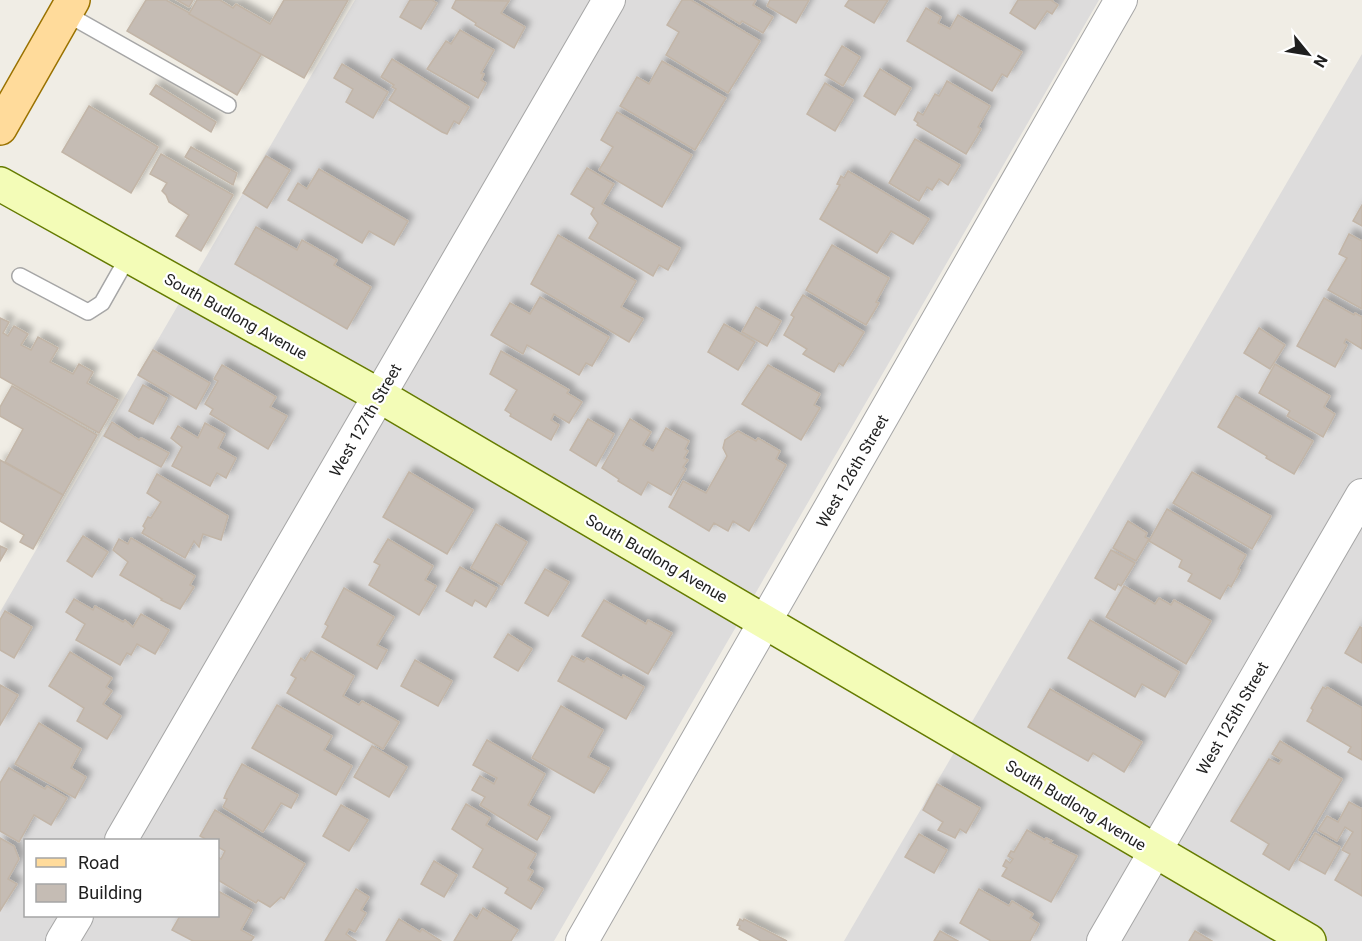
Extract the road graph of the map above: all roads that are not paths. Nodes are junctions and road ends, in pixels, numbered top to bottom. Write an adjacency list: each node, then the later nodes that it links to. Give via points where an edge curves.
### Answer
1 (609, 0): 9 (street, West 127th Street)
2 (1121, 0): 11 (street, West 126th Street)
3 (70, 4): 4 (lane); 5 (main road)
4 (228, 105)
5 (0, 128)
6 (0, 184): 7 (street, South Budlong Avenue)
7 (128, 257): 8 (lane, via 102,303 88,312); 9 (street, South Budlong Avenue)
8 (20, 276)
9 (380, 396): 11 (street, South Budlong Avenue); 12 (street, West 127th Street)
10 (1362, 495): 13 (street, West 125th Street)
11 (766, 621): 13 (street, South Budlong Avenue); 16 (street, West 126th Street)
12 (122, 839)
13 (1155, 852): 17 (street, West 125th Street); 18 (street, South Budlong Avenue)
14 (76, 917): 15 (street)
15 (62, 941)
16 (582, 941)
17 (1103, 941)
18 (1309, 941)

